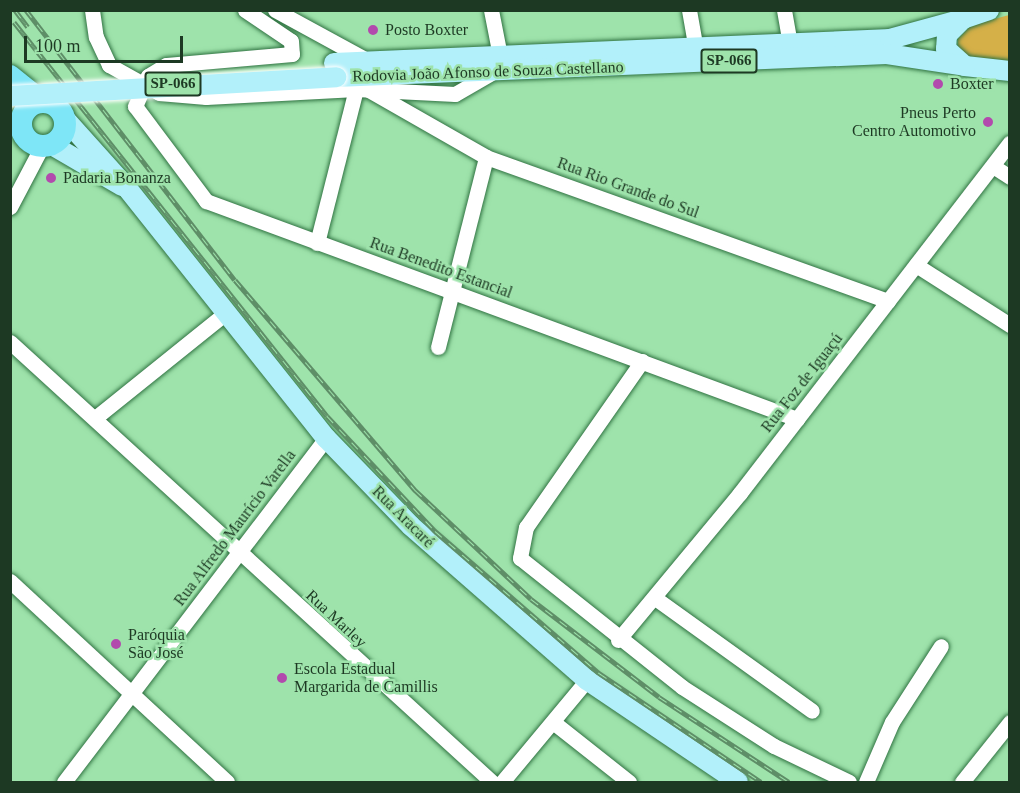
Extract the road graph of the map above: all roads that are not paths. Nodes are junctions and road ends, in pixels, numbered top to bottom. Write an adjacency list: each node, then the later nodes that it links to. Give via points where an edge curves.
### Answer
1 (92, 10): 19 (street, via 96,38 109,65)
2 (245, 10): 19 (street, via 294,45 292,54 166,65)
3 (275, 10): 11 (street, via 317,38)
4 (491, 10): 12 (street)
5 (689, 10): 10 (street)
6 (784, 10): 9 (street)
7 (989, 10): 8 (main road, SP-066)
8 (967, 15): 9 (main road, Rodovia João Afonso de Souza Castellano / SP-066, via 890,39); 13 (main road, via 945,42 950,56)
9 (790, 44): 10 (main road, Rodovia João Afonso de Souza Castellano / SP-066)
10 (696, 48): 12 (main road, Rodovia João Afonso de Souza Castellano / SP-066)
11 (371, 61): 12 (main road, Rodovia João Afonso de Souza Castellano / SP-066); 14 (main road, Rodovia João Afonso de Souza Castellano / SP-066)
12 (496, 64): 13 (main road, Rodovia João Afonso de Souza Castellano / SP-066, via 886,54); 14 (main road, Rodovia João Afonso de Souza Castellano / SP-066); 20 (street, via 455,94)
13 (965, 66): 15 (main road, SP-066)
14 (335, 70): 17 (main road, Rodovia João Afonso de Souza Castellano / SP-066); 21 (main road, Rodovia João Afonso de Souza Castellano / SP-066, bridge)
15 (1002, 70): 18 (street)
16 (10, 76): 22 (highway)
17 (10, 83)
18 (1010, 83)
19 (142, 84): 20 (street, via 159,93 191,96); 31 (street, Rua Benedito Estancial, via 136,112 197,194)
20 (361, 89): 26 (street, Rua Rio Grande do Sul); 31 (street)
21 (10, 96)
22 (41, 101): 23 (highway, via 57,105); 24 (highway, via 22,115)
23 (65, 119): 24 (highway, via 64,132); 29 (main road, Rua Aracaré)
24 (32, 141): 29 (main road, Rua Aracaré); 30 (street)
25 (1010, 143): 27 (street, Rua Foz de Iguaçú)
26 (486, 158): 33 (street); 34 (street, Rua Rio Grande do Sul)
27 (993, 166): 28 (street); 32 (street, Rua Foz de Iguaçú)
28 (1010, 177)
29 (127, 188): 35 (main road, Rua Aracaré)
30 (10, 207)
31 (317, 243): 33 (street, Rua Benedito Estancial)
32 (916, 265): 34 (street, Rua Foz de Iguaçú); 36 (street)
33 (453, 291): 38 (street); 39 (street, Rua Benedito Estancial)
34 (888, 302): 41 (street, Rua Foz de Iguaçú)
35 (227, 312): 40 (street); 42 (main road, Rua Aracaré)
36 (1010, 325)
37 (10, 342): 40 (street, Rua Marley)
38 (438, 348)
39 (642, 361): 41 (street, Rua Benedito Estancial); 46 (street, via 526,528 520,558)
40 (95, 418): 43 (street, Rua Marley)
41 (797, 419): 45 (street, Rua Foz de Iguaçú)
42 (326, 438): 43 (street, Rua Alfredo Maurício Varella); 48 (main road, Rua Aracaré, via 446,560)
43 (237, 552): 49 (street, Rua Alfredo Maurício Varella); 55 (street, Rua Marley)
44 (10, 581): 49 (street)
45 (655, 598): 46 (street, Rua Foz de Iguaçú); 50 (street)
46 (618, 640): 59 (street, via 737,724)
47 (941, 646): 60 (street, via 892,722)
48 (587, 680): 51 (street); 58 (main road, Rua Aracaré)
49 (133, 694): 53 (street); 54 (street, Rua Alfredo Maurício Varella)
50 (812, 711)
51 (553, 722): 56 (street); 57 (street)
52 (1010, 722): 61 (street)
53 (224, 782)
54 (64, 783)
55 (492, 783)
56 (502, 783)
57 (629, 783)
58 (738, 783)
59 (849, 783)
60 (866, 783)
61 (962, 783)

